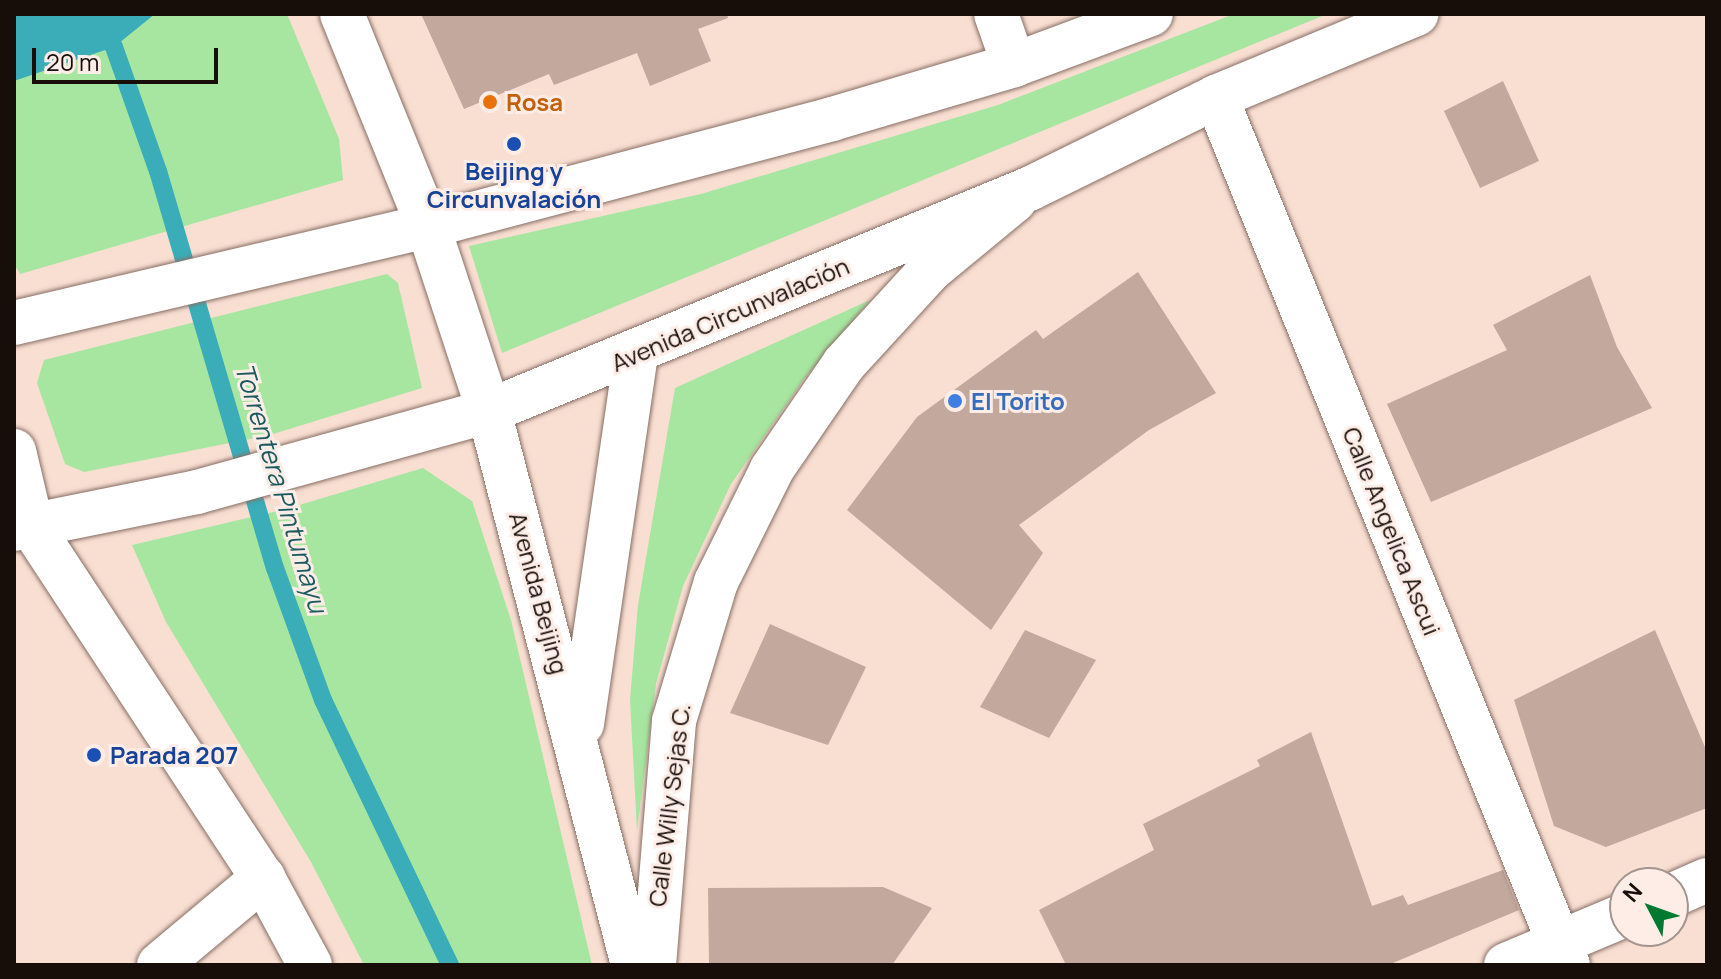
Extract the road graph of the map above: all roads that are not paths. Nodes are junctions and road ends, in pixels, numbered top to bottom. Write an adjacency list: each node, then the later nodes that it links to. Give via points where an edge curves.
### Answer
1 (342, 14): 8 (main road, Avenida Beijing)
2 (996, 14): 5 (main road)
3 (1151, 14): 5 (main road)
4 (1416, 14): 6 (main road, Avenida Circunvalación)
5 (1014, 65): 8 (main road)
6 (1216, 97): 7 (main road, Avenida Circunvalación); 17 (main road, Calle Angelica Ascui)
7 (1029, 189): 10 (main road, Avenida Circunvalación); 21 (main road, Calle Willy Sejas C., via 930,270 844,364 772,469 716,582 674,721)
8 (428, 226): 9 (main road); 11 (main road, Avenida Beijing)
9 (14, 323)
10 (636, 354): 11 (main road, Avenida Circunvalación); 14 (main road)
11 (489, 411): 13 (main road, Avenida Circunvalación, via 197,492); 14 (main road, Avenida Beijing)
12 (14, 451): 13 (main road)
13 (23, 528): 15 (main road)
14 (579, 741): 20 (main road, Avenida Beijing)
15 (263, 878): 18 (main road); 19 (main road)
16 (1609, 925): 17 (main road)
17 (1563, 954): 22 (main road)
18 (159, 965)
19 (310, 965)
20 (633, 965)
21 (654, 965)
22 (1506, 965)

